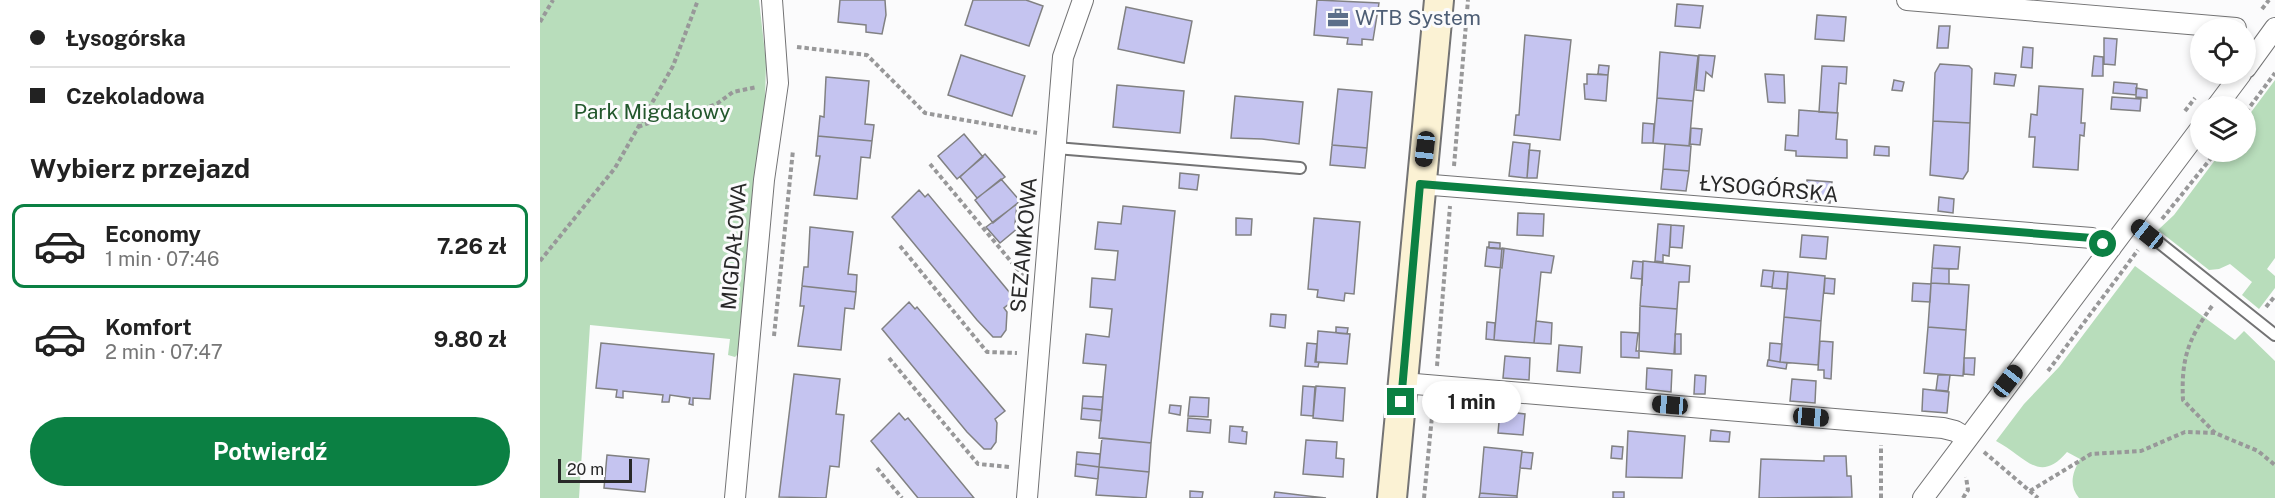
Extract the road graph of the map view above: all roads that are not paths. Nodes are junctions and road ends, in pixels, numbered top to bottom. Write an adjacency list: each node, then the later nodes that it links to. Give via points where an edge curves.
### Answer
1 (772, 0): 17 (street, MIGDAŁOWA, via 778,83 764,180)
2 (1083, 0): 8 (street, SEZAMKOWA, via 1064,57)
3 (1439, 0): 11 (street)
4 (1907, 0): 5 (street)
5 (2190, 24)
6 (2275, 28): 7 (street)
7 (2256, 39)
8 (1050, 141): 10 (lane); 18 (street, SEZAMKOWA)
9 (2190, 143): 12 (street)
10 (1300, 168)
11 (1420, 184): 13 (street, ŁYSOGÓRSKA, via 2092,238); 15 (street)
12 (2132, 221): 13 (street); 14 (lane)
13 (2111, 248): 16 (street)
14 (2275, 335)
15 (1403, 383): 16 (street, via 1943,428); 19 (street)
16 (1966, 438): 20 (street)
17 (735, 498)
18 (1027, 498)
19 (1392, 498)
20 (1923, 498)

